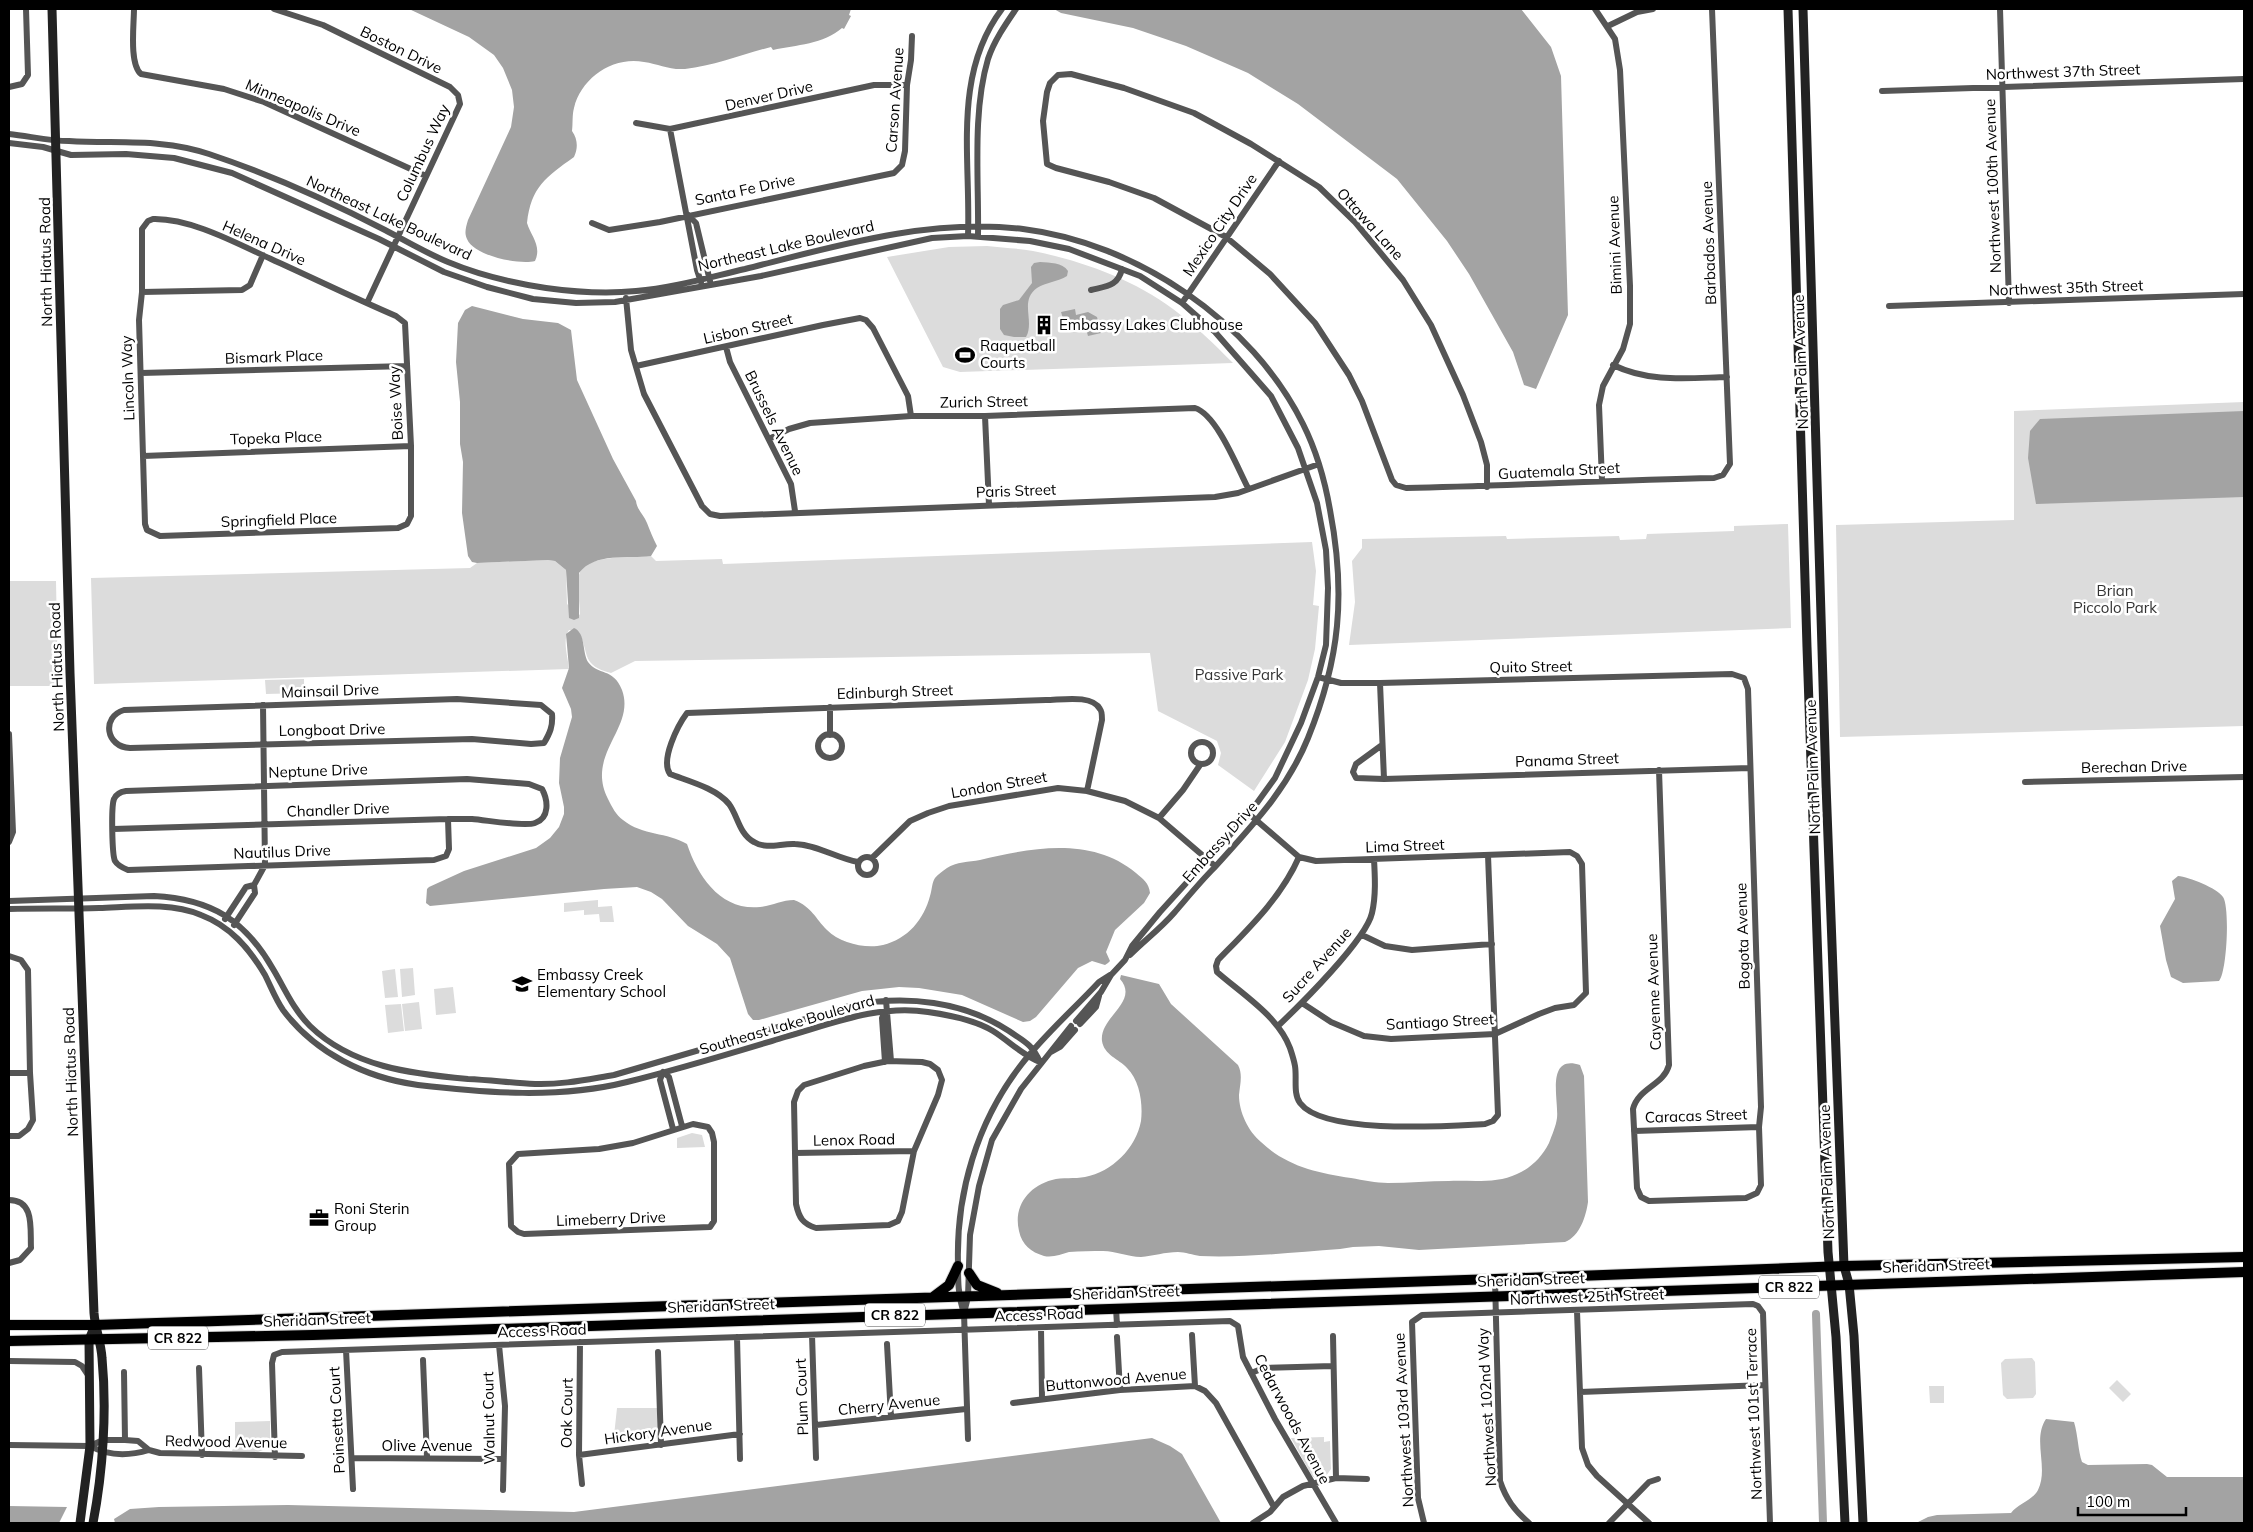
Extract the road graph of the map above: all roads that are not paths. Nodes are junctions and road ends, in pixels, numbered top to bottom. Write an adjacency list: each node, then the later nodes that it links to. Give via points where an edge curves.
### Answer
1 (26, 9): 19 (street, via 28,70 25,82)
2 (52, 9): 26 (main road, North Hiatus Road)
3 (134, 9): 33 (street, Minneapolis Drive, via 134,56 138,71 146,76 179,79 264,102)
4 (274, 9): 22 (street, Boston Drive, via 322,25 450,87)
5 (1002, 9): 37 (street, via 980,48 969,86 966,138)
6 (1016, 9): 38 (street, via 999,34 983,81)
7 (1595, 9): 15 (street, Bimini Avenue)
8 (1654, 9): 15 (street, via 1637,12)
9 (1712, 9): 64 (street, Barbados Avenue)
10 (1788, 9): 14 (main road, North Palm Avenue)
11 (1803, 9): 13 (main road, North Palm Avenue)
12 (2000, 9): 20 (street, Northwest 100th Avenue)
13 (1804, 21): 14 (main road); 81 (main road, North Palm Avenue)
14 (1789, 22): 80 (main road, North Palm Avenue)
15 (1608, 26): 60 (street, Bimini Avenue, via 1615,38 1620,70 1630,286 1630,324 1623,349)
16 (912, 36): 18 (street, Carson Avenue)
17 (2244, 79): 20 (street, Northwest 37th Street)
18 (907, 84): 24 (street, Denver Drive, via 874,85); 32 (street, Carson Avenue)
19 (9, 87)
20 (2003, 87): 21 (street, Northwest 37th Street); 57 (street, Northwest 100th Avenue)
21 (1882, 91)
22 (458, 95): 33 (street, Columbus Way, via 460,104)
23 (636, 123): 24 (street, Denver Drive)
24 (670, 129): 34 (street)
25 (9, 134): 26 (street, Northeast Lake Boulevard)
26 (56, 140): 27 (street, Northeast Lake Boulevard); 29 (main road, North Hiatus Road)
27 (150, 142): 30 (street); 42 (street, Northeast Lake Boulevard, via 180,146 247,168)
28 (9, 143): 29 (street, Northeast Lake Boulevard)
29 (57, 152): 30 (street, Northeast Lake Boulevard, via 71,155); 121 (main road, North Hiatus Road)
30 (150, 155): 43 (street, Northeast Lake Boulevard, via 232,173)
31 (1279, 161): 41 (street, Mexico City Drive); 41 (street, Ottawa Lane, via 1194,113 1114,85 1071,74 1058,75 1050,83 1044,127 1047,164 1154,198); 74 (street, Ottawa Lane, via 1319,188 1403,280 1431,325 1463,395 1487,465)
32 (902, 165): 34 (street, Santa Fe Drive, via 894,172)
33 (426, 176): 42 (street, Columbus Way)
34 (688, 214): 36 (street, Santa Fe Drive, via 609,230); 46 (street, via 696,224); 47 (street)
35 (148, 220): 44 (street, Helena Drive, via 161,218 194,226); 50 (street, Lincoln Way, via 142,229)
36 (592, 222)
37 (968, 226): 38 (street, Embassy Drive); 39 (street); 46 (street, Northeast Lake Boulevard, via 937,227 887,236)
38 (978, 226): 40 (street); 52 (street, Embassy Drive, via 1074,238 1159,275)
39 (968, 236): 40 (street, Embassy Drive); 48 (street, Northeast Lake Boulevard, via 932,238)
40 (978, 236): 45 (street, Embassy Drive, via 1030,241 1069,250)
41 (1226, 236): 52 (street, Mexico City Drive); 74 (street, Guatemala Street, via 1270,274 1314,323 1362,400 1396,485 1406,488)
42 (397, 237): 43 (street, Columbus Way); 51 (street, Northeast Lake Boulevard, via 449,263 502,279 548,288)
43 (393, 246): 54 (street, Northeast Lake Boulevard, via 444,272 534,299 576,303); 55 (street, Columbus Way)
44 (263, 255): 50 (street, via 250,285 242,290); 55 (street, Helena Drive)
45 (1122, 269): 49 (street, via 1114,285); 56 (street, Embassy Drive, via 1140,276)
46 (709, 278): 47 (street, Northeast Lake Boulevard); 48 (street)
47 (701, 283): 48 (street, Northeast Lake Boulevard); 51 (street, Northeast Lake Boulevard); 54 (street, Northeast Lake Boulevard)
48 (712, 285)
49 (1091, 290)
50 (142, 292): 63 (street, Lincoln Way, via 139,320)
51 (625, 292): 54 (street)
52 (1188, 294): 56 (street, Mexico City Drive); 70 (street, Embassy Drive, via 1223,321 1256,355 1303,423)
53 (2244, 294): 57 (street, Northwest 35th Street)
54 (626, 300): 62 (street)
55 (367, 303): 61 (street, Boise Way, via 405,323)
56 (1182, 303): 71 (street, Embassy Drive, via 1215,332 1271,396)
57 (2009, 303): 58 (street, Northwest 35th Street)
58 (1889, 306)
59 (726, 347): 62 (street, Lisbon Street); 65 (street, Lisbon Street, via 855,318 866,320 908,396); 67 (street, Brussels Avenue, via 730,362)
60 (1613, 365): 64 (street, via 1647,377); 73 (street, Bimini Avenue, via 1599,404)
61 (407, 366): 63 (street, Bismark Place); 68 (street, Boise Way)
62 (636, 366): 77 (street, Paris Street, via 644,394 702,506 710,514)
63 (141, 373): 69 (street, Lincoln Way)
64 (1728, 377): 72 (street, Barbados Avenue, via 1730,464)
65 (911, 416): 66 (street, Zurich Street); 67 (street, Zurich Street, via 810,423)
66 (985, 416): 75 (street, Zurich Street, via 1195,408 1202,410 1216,428); 76 (street)
67 (769, 439): 77 (street, Brussels Avenue, via 791,484)
68 (411, 446): 69 (street, Topeka Place); 78 (street, Boise Way, via 411,516)
69 (143, 456): 79 (street, Lincoln Way, via 145,524)
70 (1319, 464): 71 (street, Paris Street); 84 (street, Embassy Drive, via 1336,544 1340,590 1335,648)
71 (1306, 468): 75 (street, Paris Street); 82 (street, Embassy Drive, via 1326,550 1326,644)
72 (1723, 475): 73 (street, Guatemala Street, via 1714,478)
73 (1602, 480): 74 (street, Guatemala Street)
74 (1487, 487)
75 (1248, 488): 76 (street, Paris Street, via 1215,497)
76 (989, 505): 77 (street, Paris Street)
77 (795, 511)
78 (407, 524): 79 (street, Springfield Place, via 398,528)
79 (151, 534)
80 (1804, 540): 81 (main road); 158 (main road, North Palm Avenue)
81 (1820, 540): 159 (main road, North Palm Avenue)
82 (1318, 677): 84 (street, Quito Street); 104 (street, Embassy Drive, via 1292,745 1275,778)
83 (1744, 678): 85 (street, Quito Street, via 1732,674); 95 (street, Bogota Avenue, via 1748,689)
84 (1328, 680): 85 (street, Quito Street); 107 (street, Embassy Drive, via 1301,754)
85 (1380, 683): 93 (street)
86 (263, 705): 88 (street, Mainsail Drive, via 457,699 513,702 541,705 552,714); 89 (street, Mainsail Drive, via 124,710 113,716); 92 (street)
87 (830, 707): 91 (street); 97 (street, Edinburgh Street, via 687,713 674,735 666,768); 102 (street, Edinburgh Street, via 1093,702 1100,709 1102,720)
88 (553, 724): 92 (street, Longboat Drive, via 544,743 537,744 472,738)
89 (110, 730): 92 (street, Longboat Drive, via 121,748)
90 (9, 734): 110 (street, via 13,832)
91 (830, 735)
92 (263, 745): 101 (street)
93 (1382, 745): 99 (street); 99 (street, Panama Street, via 1356,764 1353,772 1360,779)
94 (1200, 765): 105 (street)
95 (1750, 768): 96 (street, Panama Street); 147 (street, Bogota Avenue, via 1761,1107)
96 (1658, 770): 99 (street, Panama Street); 149 (street, Cayenne Avenue, via 1669,1065 1664,1076 1634,1102)
97 (670, 774): 116 (street, London Street, via 714,792 728,803 744,832 756,844 817,846)
98 (2244, 777): 100 (street, Berechan Drive)
99 (1384, 779)
100 (2024, 782)
101 (265, 786): 103 (street, Neptune Drive, via 467,779 530,784 542,789); 108 (street); 109 (street, Neptune Drive, via 126,791 119,793 113,802)
102 (1087, 791): 105 (street, London Street, via 1125,801); 113 (street, London Street, via 1058,788 1033,791 940,809 910,821)
103 (547, 801): 106 (street, Chandler Drive, via 542,819 531,824)
104 (1249, 814): 107 (street); 114 (street, Embassy Drive)
105 (1159, 818): 114 (street, London Street)
106 (448, 819): 108 (street, Chandler Drive); 117 (street, Nautilus Drive, via 449,849 446,856 434,860)
107 (1257, 822): 112 (street); 118 (street, Embassy Drive)
108 (265, 824): 109 (street, Chandler Drive); 117 (street)
109 (113, 829): 117 (street, Nautilus Drive, via 114,860 128,870)
110 (9, 842)
111 (1488, 855): 115 (street, Lima Street); 128 (street); 133 (street, Lima Street, via 1570,852 1577,856 1582,864 1586,993)
112 (1300, 857): 115 (street, Lima Street, via 1316,861); 136 (street, via 1262,914 1216,966 1217,972)
113 (872, 858): 116 (street, London Street, via 865,857); 116 (street, London Street, via 876,868 870,875 859,871)
114 (1207, 858): 118 (street, London Street); 130 (street, Embassy Drive, via 1138,939)
115 (1374, 860): 127 (street, Sucre Avenue, via 1372,915)
116 (858, 862)
117 (265, 865): 119 (street)
118 (1215, 866): 130 (street, Embassy Drive, via 1172,916)
119 (254, 886): 123 (street, via 246,887); 124 (street, via 255,893)
120 (9, 901): 121 (street, Southeast Lake Boulevard)
121 (78, 903): 122 (street, Southeast Lake Boulevard); 123 (street, Southeast Lake Boulevard, via 174,897); 125 (street, Southeast Lake Boulevard, via 181,909); 180 (main road, North Hiatus Road)
122 (9, 909)
123 (226, 917): 124 (street, Southeast Lake Boulevard); 125 (street)
124 (236, 923): 126 (street); 140 (street, Southeast Lake Boulevard, via 257,942 291,1003 310,1026 342,1050 376,1065 421,1075 537,1084 614,1075)
125 (222, 925): 126 (street, Southeast Lake Boulevard)
126 (230, 931): 143 (street, Southeast Lake Boulevard, via 249,949 282,1008 303,1034 337,1059 373,1075 420,1085 547,1094 591,1090)
127 (1362, 935): 128 (street, via 1385,946 1412,950); 134 (street, Sucre Avenue)
128 (1492, 944): 137 (street)
129 (9, 956): 145 (street, via 21,960 28,970)
130 (1125, 959): 131 (street, Embassy Drive)
131 (1111, 974): 138 (street, Embassy Drive, via 1099,982); 142 (street, Embassy Drive, via 1100,992 1096,1007)
132 (886, 1000): 135 (street); 138 (street, Southeast Lake Boulevard, via 923,1002 972,1011); 140 (street, Southeast Lake Boulevard, via 853,1006)
133 (1581, 1000): 137 (street, Santiago Street)
134 (1302, 1003): 136 (street, Sucre Avenue); 137 (street, Santiago Street, via 1331,1022 1364,1036 1390,1039)
135 (886, 1011): 139 (street, Southeast Lake Boulevard, via 928,1011 963,1020 992,1030); 141 (street); 143 (street, Southeast Lake Boulevard, via 843,1020)
136 (1279, 1026): 137 (street, via 1290,1047 1300,1103 1312,1113 1346,1123 1387,1127 1485,1124 1493,1121 1498,1115)
137 (1495, 1034)
138 (1034, 1048): 139 (street, Embassy Drive); 142 (street)
139 (1028, 1057): 142 (street, Southeast Lake Boulevard); 157 (street, Embassy Drive, via 1009,1082 978,1146 961,1203)
140 (660, 1061): 143 (street)
141 (888, 1061): 151 (street, via 922,1062 936,1066 940,1074 942,1086); 152 (street, via 804,1086 798,1091 794,1102)
142 (1040, 1062): 161 (street, Embassy Drive, via 992,1140 971,1227)
143 (663, 1072): 146 (street, via 669,1077); 148 (street, via 660,1080)
144 (9, 1073): 145 (street)
145 (30, 1073): 150 (street, via 33,1120 19,1136)
146 (682, 1126): 148 (street); 148 (street, Limeberry Drive, via 700,1124 712,1132 714,1221 710,1227 524,1234 514,1229 510,1221 509,1164 514,1156 599,1149 633,1143)
147 (1758, 1127): 149 (street, Caracas Street); 153 (street, Bogota Avenue, via 1761,1185 1757,1193 1746,1198 1649,1201)
148 (673, 1129)
149 (1634, 1131): 153 (street, Cayenne Avenue, via 1637,1188)
150 (9, 1136)
151 (914, 1151): 152 (street, Lenox Road); 152 (street, via 898,1221 889,1225 816,1228 805,1225 799,1216)
152 (795, 1153)
153 (1641, 1197)
154 (9, 1200): 156 (street, via 24,1204 29,1212 31,1248 20,1260)
155 (2244, 1257): 159 (main road, Sheridan Street / CR 822)
156 (9, 1263)
157 (958, 1266): 167 (street, Embassy Drive); 168 (main road, via 949,1285)
158 (1829, 1266): 159 (main road, Sheridan Street / CR 822); 162 (main road, Sheridan Street / CR 822); 164 (main road, North Palm Avenue)
159 (1844, 1266): 163 (main road, North Palm Avenue)
160 (2244, 1272): 163 (main road, Sheridan Street / CR 822)
161 (969, 1273): 165 (main road, via 977,1285); 167 (street, Embassy Drive)
162 (1495, 1279): 165 (main road, Sheridan Street / CR 822); 166 (street, Northwest 102nd Way)
163 (1849, 1284): 164 (main road, Sheridan Street / CR 822); 250 (main road, North Palm Avenue)
164 (1831, 1286): 166 (main road, Sheridan Street / CR 822); 249 (main road, North Palm Avenue)
165 (1002, 1296): 167 (main road, Sheridan Street / CR 822)
166 (1495, 1296): 171 (main road, Sheridan Street / CR 822); 174 (street, Northwest 102nd Way)
167 (964, 1297): 168 (main road, Sheridan Street / CR 822); 173 (street)
168 (932, 1298): 170 (main road, Sheridan Street / CR 822)
169 (1758, 1306): 172 (street, Northwest 25th Street); 204 (street, Northwest 101st Terrace, via 1763,1313)
170 (656, 1307): 175 (main road, Sheridan Street / CR 822); 178 (main road)
171 (1116, 1308): 173 (main road, Sheridan Street / CR 822); 181 (street)
172 (1577, 1311): 174 (street, Northwest 25th Street); 207 (street)
173 (964, 1312): 178 (main road, Sheridan Street / CR 822); 183 (street)
174 (1495, 1313): 176 (street, Northwest 25th Street); 245 (street, Northwest 102nd Way, via 1500,1480 1505,1496)
175 (346, 1317): 180 (main road, Sheridan Street / CR 822); 184 (main road)
176 (1417, 1317): 244 (street, Northwest 103rd Avenue, via 1412,1322 1418,1498)
177 (1234, 1323): 181 (street, Access Road); 202 (street, Cedarwoods Avenue, via 1238,1326 1243,1357)
178 (657, 1324): 184 (main road, Sheridan Street / CR 822)
179 (9, 1325): 180 (main road, Sheridan Street / CR 822)
180 (95, 1325): 190 (main road, North Hiatus Road)
181 (1117, 1325): 182 (street, Access Road)
182 (1041, 1328): 183 (street, Access Road); 208 (street)
183 (965, 1329): 185 (street, Access Road); 210 (street)
184 (348, 1334): 190 (main road, Sheridan Street / CR 822)
185 (812, 1335): 188 (street, Access Road); 212 (street, Plum Court)
186 (1192, 1335): 205 (street)
187 (1333, 1336): 199 (street)
188 (737, 1337): 192 (street, Access Road); 213 (street)
189 (1117, 1338): 206 (street)
190 (94, 1340): 191 (main road, Sheridan Street / CR 822); 203 (main road, North Hiatus Road); 215 (main road, North Hiatus Road, via 104,1376)
191 (9, 1341)
192 (580, 1342): 194 (street, Access Road); 223 (street, Oak Court)
193 (887, 1344): 211 (street)
194 (499, 1345): 195 (street, Access Road); 229 (street, Walnut Court, via 505,1406)
195 (346, 1350): 225 (street, Access Road, via 274,1355); 226 (street, Poinsetta Court)
196 (658, 1352): 219 (street)
197 (423, 1360): 227 (street)
198 (9, 1361): 203 (street, via 68,1361 82,1366)
199 (1333, 1366): 202 (street, via 1264,1368); 231 (street)
200 (199, 1368): 222 (street)
201 (124, 1372): 216 (street)
202 (1251, 1373): 235 (street, Cedarwoods Avenue)
203 (88, 1374): 218 (main road, North Hiatus Road)
204 (1765, 1385): 207 (street); 248 (street, Northwest 101st Terrace)
205 (1195, 1386): 206 (street, Buttonwood Avenue); 239 (street, Buttonwood Avenue, via 1205,1391 1216,1404)
206 (1120, 1390): 208 (street, Buttonwood Avenue)
207 (1580, 1392): 238 (street, via 1582,1448 1588,1464)
208 (1042, 1398): 209 (street, Buttonwood Avenue)
209 (1013, 1403)
210 (966, 1409): 211 (street, Cherry Avenue); 214 (street)
211 (891, 1417): 212 (street, Cherry Avenue)
212 (816, 1425): 228 (street, Plum Court)
213 (740, 1434): 219 (street, Hickory Avenue); 230 (street)
214 (968, 1439)
215 (102, 1440): 216 (street, Redwood Avenue); 218 (street, Redwood Avenue); 221 (main road, North Hiatus Road)
216 (125, 1440): 220 (street, Redwood Avenue, via 138,1441)
217 (9, 1445): 218 (street)
218 (90, 1446): 221 (street, Redwood Avenue); 240 (main road, North Hiatus Road)
219 (662, 1446): 223 (street, Hickory Avenue)
220 (149, 1450): 221 (street, Redwood Avenue, via 135,1454); 222 (street, Redwood Avenue)
221 (102, 1453): 241 (main road, North Hiatus Road)
222 (202, 1455): 225 (street, Redwood Avenue)
223 (579, 1455): 234 (street, Oak Court)
224 (302, 1456): 225 (street, Redwood Avenue)
225 (275, 1457)
226 (352, 1458): 227 (street, Olive Avenue); 236 (street, Poinsetta Court)
227 (427, 1458): 229 (street, Olive Avenue)
228 (816, 1458)
229 (503, 1459): 237 (street, Walnut Court)
230 (740, 1459)
231 (1336, 1478): 232 (street); 235 (street)
232 (1367, 1478)
233 (1658, 1479): 238 (street, via 1649,1482)
234 (582, 1484)
235 (1312, 1484): 239 (street, via 1283,1497); 243 (street, Cedarwoods Avenue)
236 (353, 1489)
237 (504, 1490)
238 (1627, 1504): 246 (street); 247 (street)
239 (1274, 1506): 242 (street)
240 (80, 1523)
241 (94, 1523)
242 (1253, 1523)
243 (1336, 1523)
244 (1424, 1523)
245 (1528, 1523)
246 (1609, 1523)
247 (1648, 1523)
248 (1770, 1523)
249 (1845, 1523)
250 (1863, 1523)

